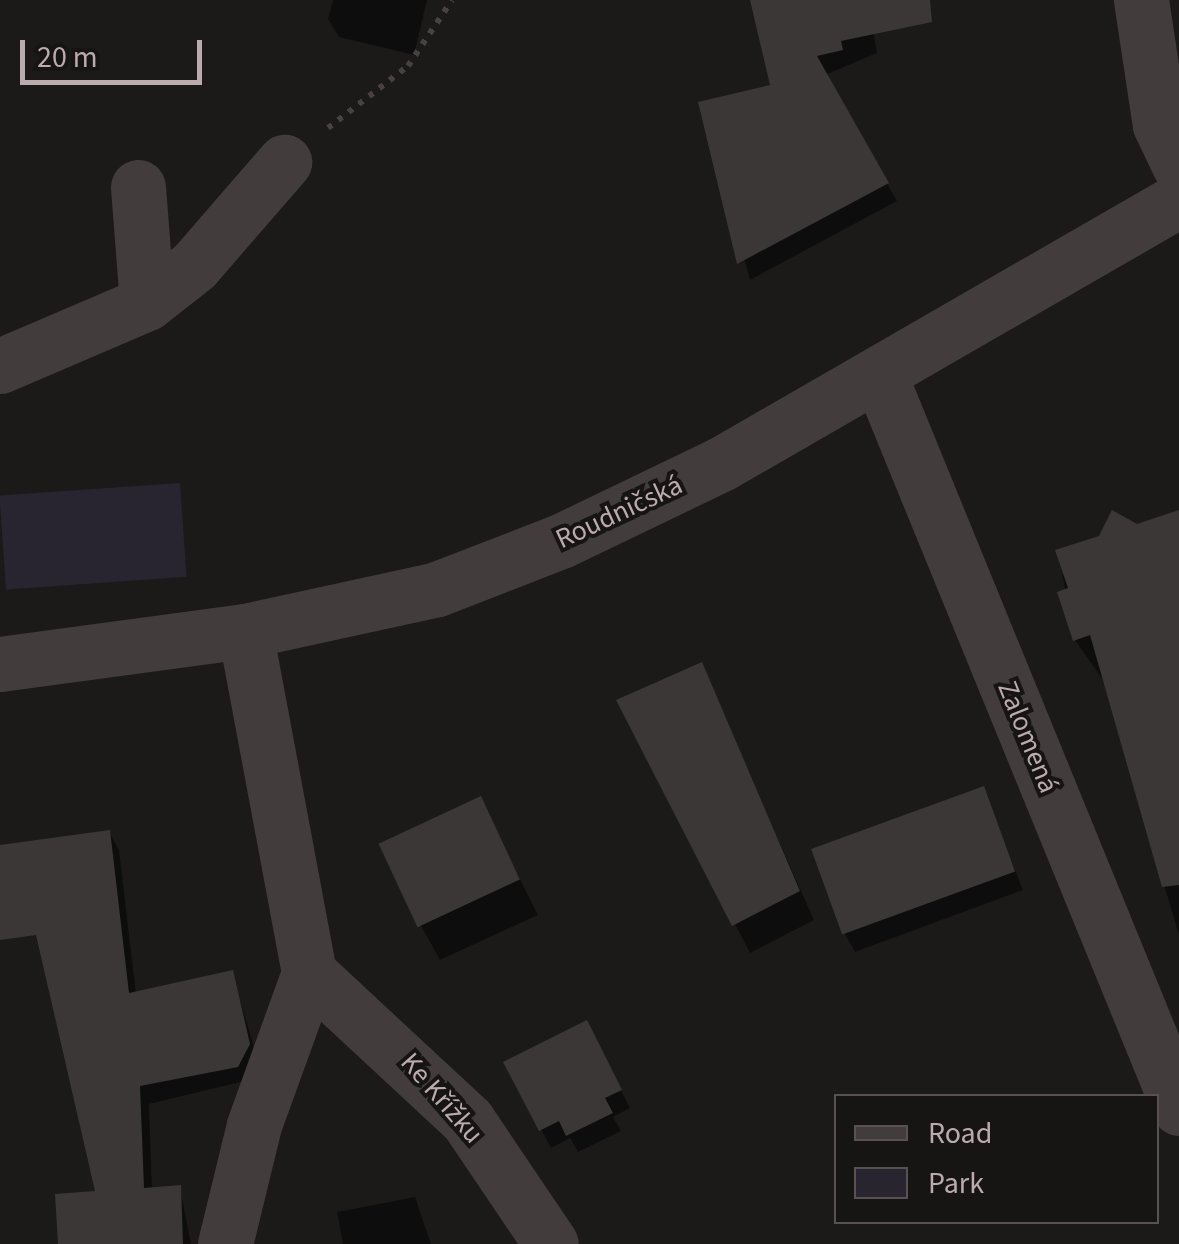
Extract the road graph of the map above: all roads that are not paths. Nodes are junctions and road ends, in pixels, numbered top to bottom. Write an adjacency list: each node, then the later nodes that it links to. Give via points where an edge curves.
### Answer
1 (1140, 0): 3 (street, via 1160,125)
2 (284, 162): 6 (street, via 194,266)
3 (1179, 165)
4 (138, 188): 6 (street)
5 (1179, 200): 8 (street, Roudničská)
6 (148, 303): 7 (street)
7 (0, 366)
8 (879, 374): 9 (street, Roudničská, via 561,541 437,588); 12 (street, Zalomená)
9 (245, 631): 10 (street, Roudničská); 11 (street)
10 (0, 664)
11 (309, 973): 13 (street, via 254,1124); 14 (street, Ke Křížku, via 468,1121)
12 (1173, 1104)
13 (224, 1244)
14 (551, 1244)

